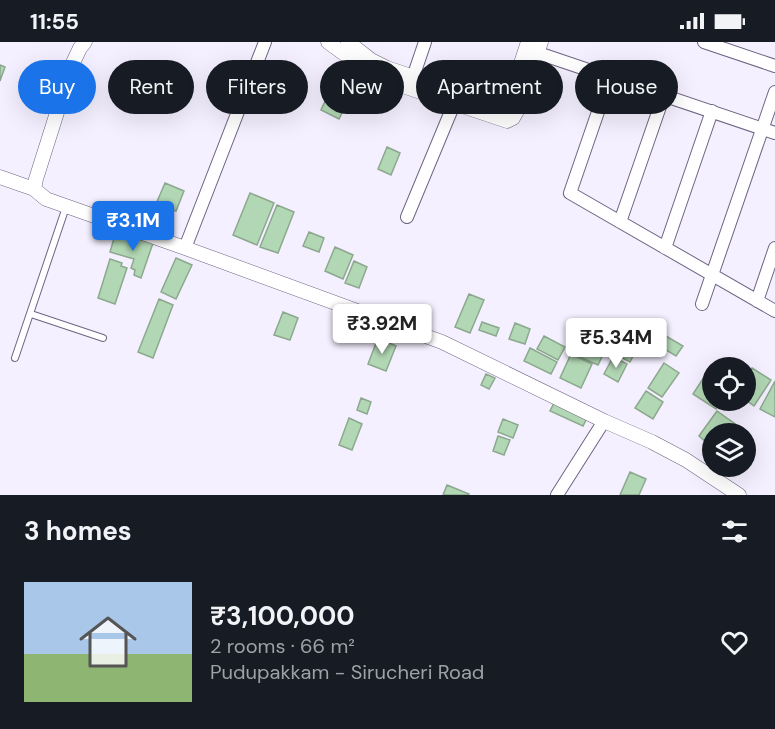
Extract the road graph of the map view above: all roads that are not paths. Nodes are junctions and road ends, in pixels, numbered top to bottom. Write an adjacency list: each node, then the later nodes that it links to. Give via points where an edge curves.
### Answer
1 (85, 42): 24 (street, via 72,65)
2 (265, 42): 28 (street)
3 (328, 42): 11 (street, via 369,73)
4 (348, 42): 11 (street)
5 (425, 42): 11 (street)
6 (704, 42): 10 (street)
7 (532, 44): 8 (street); 9 (street); 11 (street, via 504,105)
8 (529, 60)
9 (575, 62)
10 (775, 66)
11 (411, 83): 12 (street)
12 (416, 85)
13 (775, 92): 21 (street)
14 (678, 100): 15 (street)
15 (712, 111): 21 (street); 29 (street)
16 (450, 114): 26 (street)
17 (483, 114): 18 (street, via 510,120)
18 (514, 114)
19 (597, 114): 27 (street, via 570,193)
20 (657, 114): 27 (street)
21 (763, 128): 22 (street); 31 (street)
22 (775, 133)
23 (0, 177): 24 (street)
24 (34, 189): 25 (street, via 46,200)
25 (66, 207): 28 (street); 35 (lane)
26 (407, 217)
27 (620, 222): 29 (street)
28 (185, 248): 38 (street, via 442,342)
29 (665, 248): 31 (street)
30 (775, 248): 32 (street)
31 (712, 275): 32 (street); 33 (street)
32 (757, 301): 34 (street)
33 (702, 304)
34 (775, 311)
35 (31, 314): 36 (lane); 37 (lane)
36 (103, 338)
37 (15, 358)
38 (604, 421): 39 (street); 40 (street, via 686,460)
39 (557, 495)
40 (739, 495)

